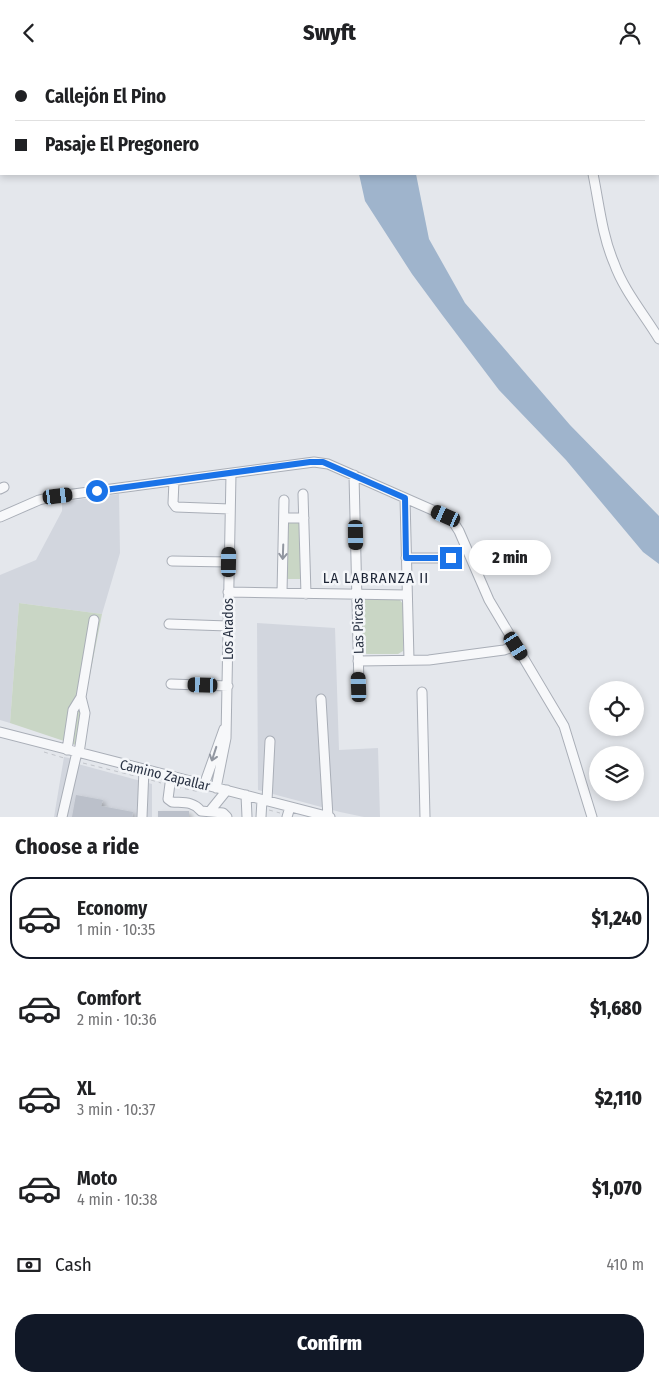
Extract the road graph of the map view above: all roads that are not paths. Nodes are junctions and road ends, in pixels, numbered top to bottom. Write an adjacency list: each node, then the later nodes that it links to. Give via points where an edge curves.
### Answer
1 (593, 175): 2 (street, via 614,263 630,295)
2 (659, 339)
3 (231, 474): 4 (street, via 314,462 328,463); 5 (street); 9 (street, Los Arados)
4 (354, 475): 7 (street); 20 (street, Las Pircas)
5 (174, 481): 9 (street, via 173,503 176,507); 10 (street, via 51,497)
6 (303, 494): 12 (street)
7 (405, 498): 13 (street); 25 (street, via 446,516 454,523 482,588)
8 (284, 500): 11 (street)
9 (230, 509): 16 (street, Los Arados)
10 (0, 517)
11 (284, 518): 12 (street); 18 (street, one-way to 18)
12 (304, 518): 19 (street)
13 (406, 558): 14 (street); 21 (street)
14 (451, 558)
15 (172, 561): 16 (street)
16 (229, 562): 17 (street, Los Arados)
17 (228, 592): 18 (street); 24 (street, Los Arados)
18 (282, 593): 19 (street)
19 (306, 594): 20 (street)
20 (357, 594): 21 (street); 27 (street, Las Pircas)
21 (407, 595): 26 (street)
22 (94, 620): 32 (street)
23 (169, 624): 24 (street)
24 (228, 626): 29 (street, Los Arados)
25 (516, 646): 26 (street, via 429,660); 56 (street, via 564,726)
26 (409, 660): 27 (street)
27 (358, 661): 30 (street, Las Pircas)
28 (171, 684): 29 (street)
29 (228, 686): 34 (street, Los Arados)
30 (359, 687)
31 (422, 692): 55 (street)
32 (81, 697): 37 (street, via 74,710); 38 (street, via 85,713)
33 (321, 699): 54 (street)
34 (226, 724): 41 (street, Los Arados, one-way to 41); 42 (street, Los Arados, via 225,747)
35 (0, 732): 37 (street, Camino Zapallar)
36 (270, 741): 45 (street)
37 (67, 750): 38 (street, Camino Zapallar)
38 (78, 752): 39 (street, Camino Zapallar); 48 (street)
39 (144, 769): 40 (street, Camino Zapallar); 49 (street)
40 (171, 776): 41 (street, Camino Zapallar); 47 (street, via 168,799 190,803)
41 (204, 785): 42 (street, Camino Zapallar)
42 (216, 787): 43 (street, Camino Zapallar)
43 (227, 790): 44 (street, Camino Zapallar); 47 (street)
44 (246, 795): 45 (street, Camino Zapallar); 51 (street)
45 (264, 800): 46 (street, Camino Zapallar); 52 (street)
46 (290, 807): 53 (street); 54 (street, Camino Zapallar)
47 (203, 813): 50 (street, via 223,813)
48 (62, 817)
49 (142, 817)
50 (227, 817)
51 (247, 817)
52 (261, 817)
53 (287, 817)
54 (329, 817)
55 (425, 817)
56 (592, 817)

